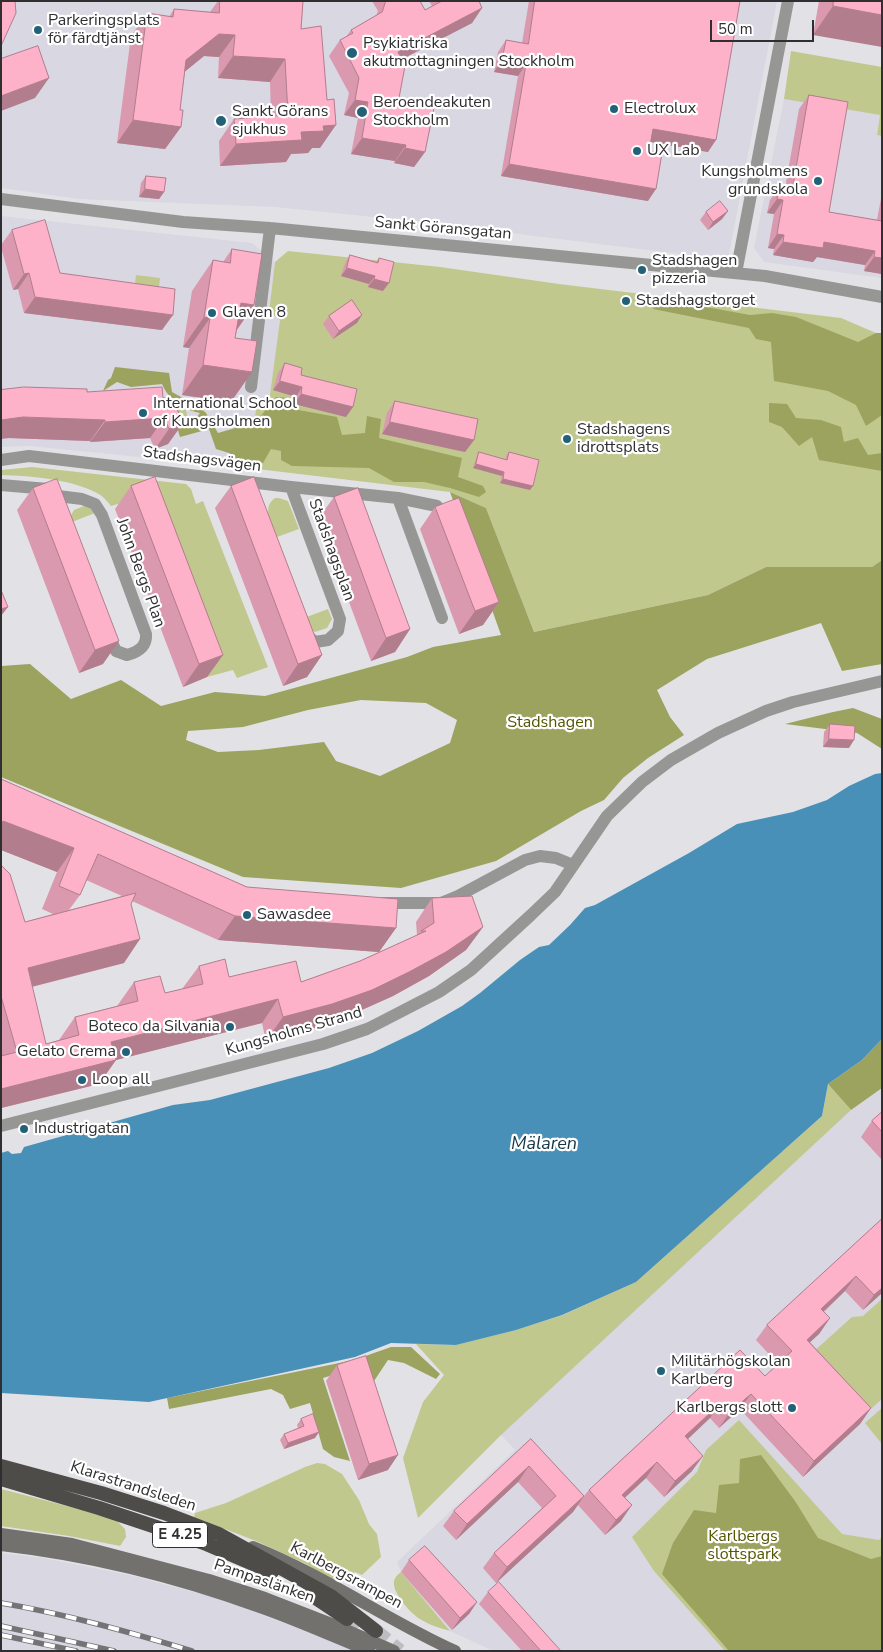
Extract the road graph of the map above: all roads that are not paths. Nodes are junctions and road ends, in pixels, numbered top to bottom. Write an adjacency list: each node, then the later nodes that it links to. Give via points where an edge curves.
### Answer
1 (788, 1): 4 (street)
2 (1, 199): 3 (street, Sankt Göransgatan, via 183,222)
3 (270, 228): 4 (street, Sankt Göransgatan); 6 (street)
4 (736, 274): 5 (street, Sankt Göransgatan, via 765,276)
5 (882, 297)
6 (251, 387)
7 (1, 460): 9 (street, Stadshagsvägen, via 29,456 250,486)
8 (1, 485): 10 (street, John Bergs Plan, via 48,489)
9 (291, 487): 11 (street, Stadshagsvägen); 16 (street, Stadshagsplan, via 340,619 338,631 328,640 315,642 306,636)
10 (58, 496): 13 (street); 15 (street, John Bergs Plan, via 82,498 95,504 146,634 145,645 127,655 116,651)
11 (398, 498): 12 (street, Stadshagsvägen); 14 (street)
12 (437, 506)
13 (62, 512)
14 (442, 618)
15 (103, 620)
16 (302, 627)
17 (882, 681): 18 (street, Kungsholms Strand, via 766,711 697,744 623,799)
18 (573, 865): 19 (street, via 540,856 525,860 441,903); 20 (street, Kungsholms Strand, via 555,892 472,970 439,992 367,1029 314,1046)
19 (368, 903)
20 (1, 1126)
21 (1, 1466): 24 (highway, Klarastrandsleden / E 4.25, via 101,1493)
22 (1, 1479): 26 (highway, Klarastrandsleden / E 4.25, via 204,1543 269,1571)
23 (1, 1534): 29 (main road, Pampaslänken, via 72,1544 209,1580 265,1598)
24 (219, 1534): 27 (highway, Klarastrandsleden / E 4.25, via 331,1596); 30 (main road, Karlbergsrampen, via 285,1560)
25 (1, 1545): 28 (main road, Pampaslänken, via 170,1578 260,1607)
26 (347, 1619)
27 (376, 1631)
28 (369, 1651)
29 (394, 1651)
30 (455, 1651)

